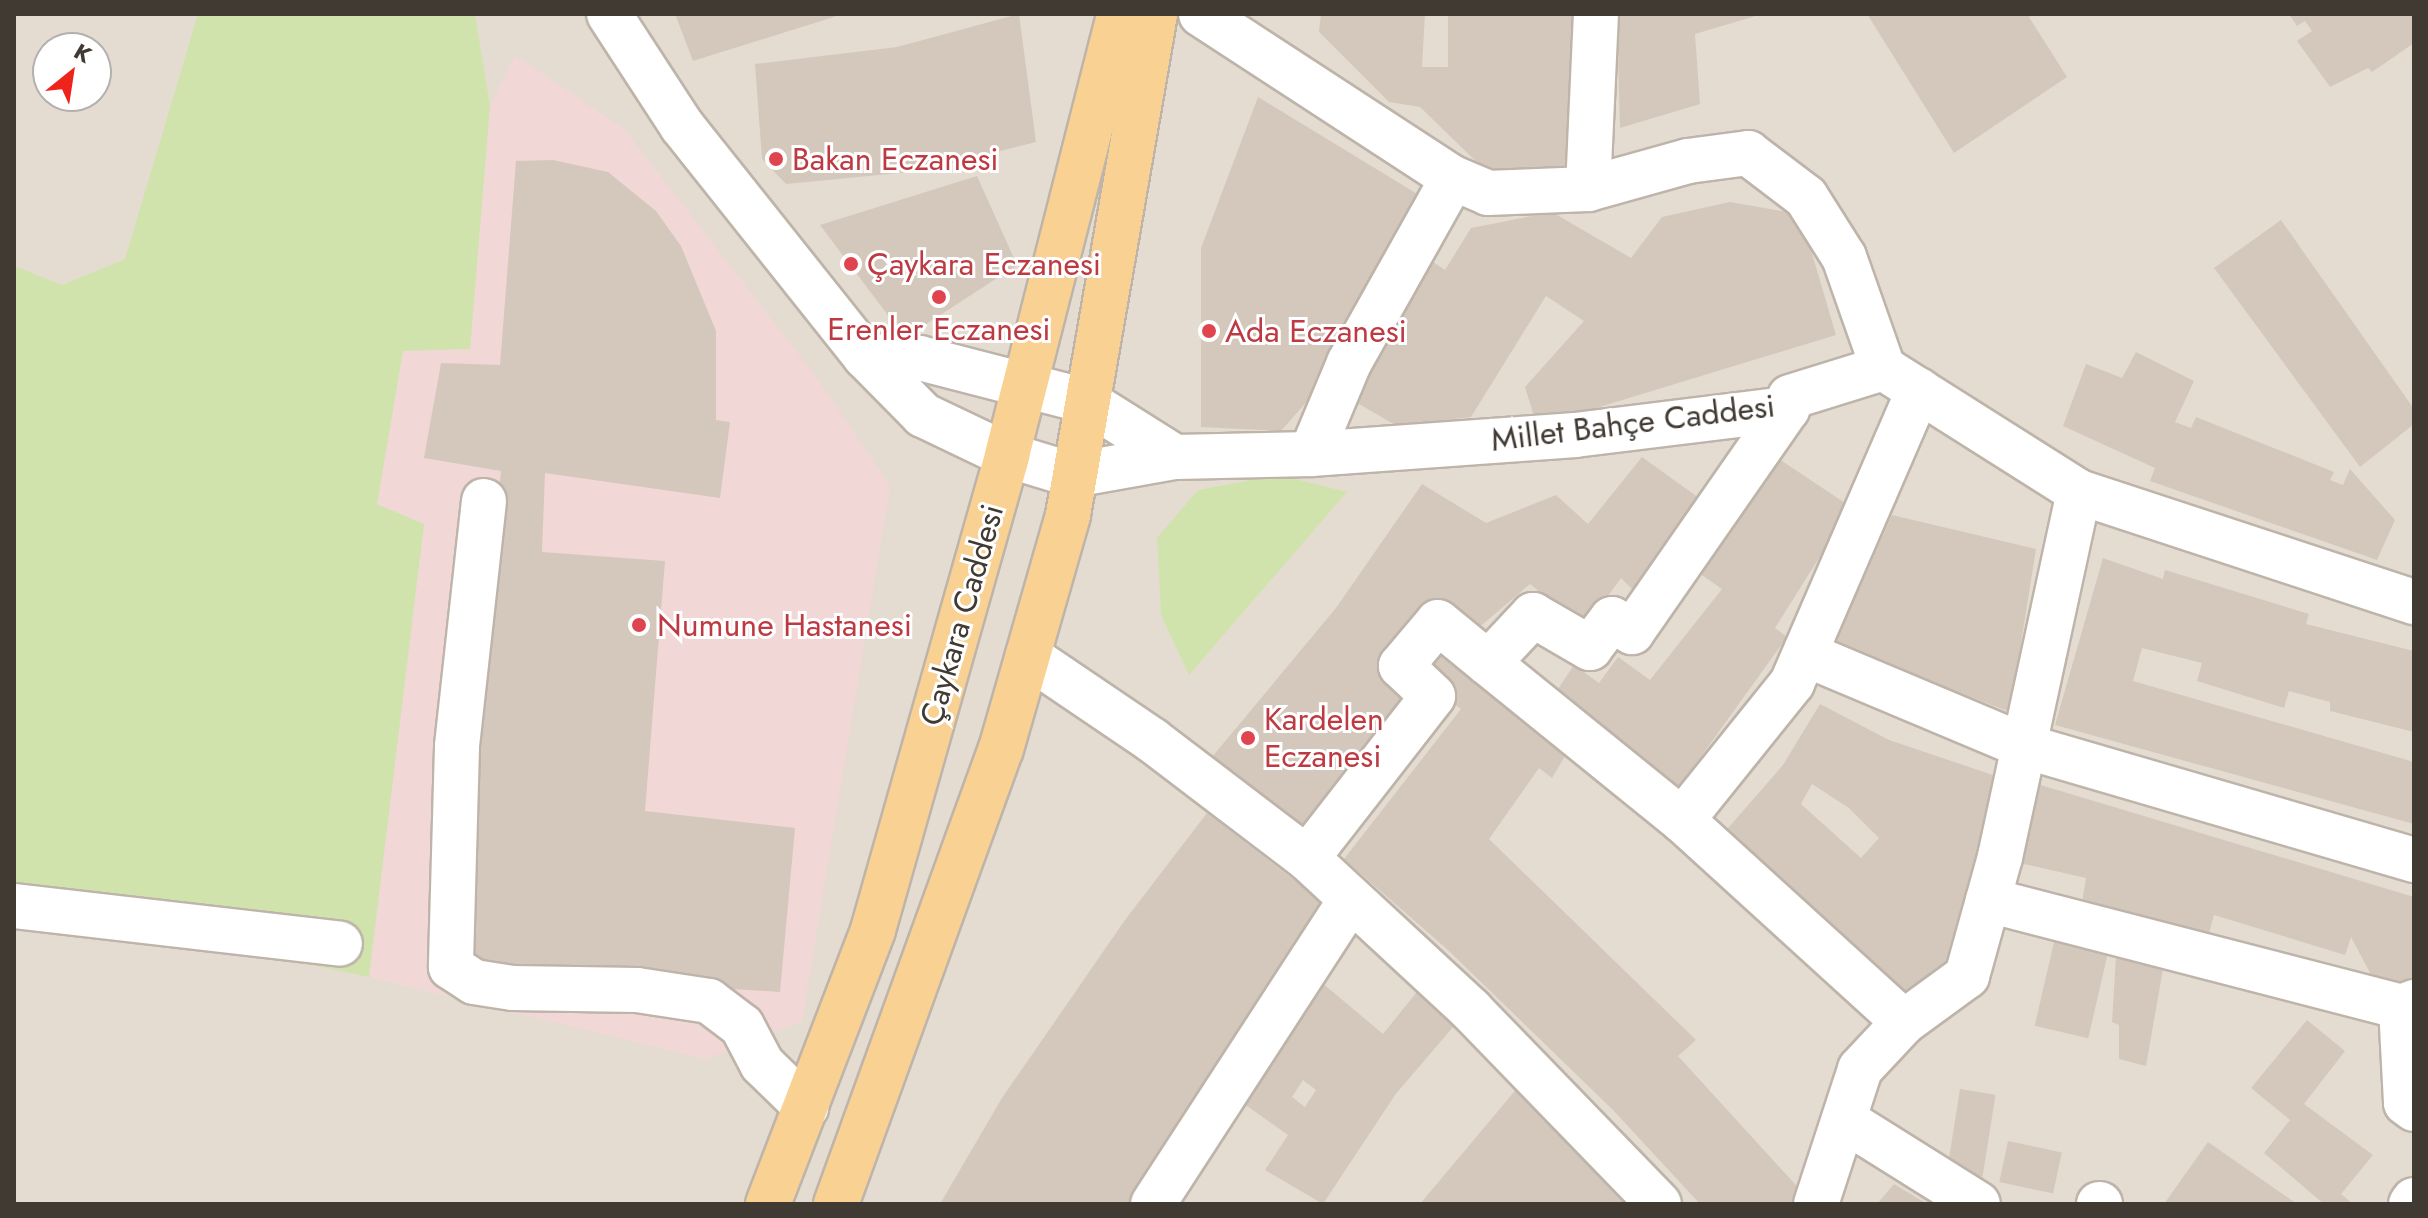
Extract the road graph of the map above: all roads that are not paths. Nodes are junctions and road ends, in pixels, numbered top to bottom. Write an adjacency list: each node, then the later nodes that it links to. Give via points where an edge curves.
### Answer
1 (609, 14): 8 (street, via 682,126)
2 (1119, 14): 10 (main road, Çaykara Caddesi)
3 (1155, 14): 11 (main road)
4 (1201, 14): 6 (street)
5 (1596, 14): 7 (street)
6 (1453, 178): 7 (street, via 1488,193); 13 (street, via 1349,363)
7 (1588, 189): 9 (street, via 1688,161 1748,153 1806,197 1844,257)
8 (865, 356): 10 (street, via 920,358); 14 (street, via 923,415)
9 (1901, 379): 12 (street, Millet Bahçe Caddesi, via 1790,397); 17 (street); 20 (street)
10 (1025, 382): 11 (street); 14 (main road, Çaykara Caddesi)
11 (1086, 401): 15 (street); 16 (main road)
12 (1787, 409): 13 (street, Millet Bahçe Caddesi, via 1575,435); 22 (street, via 1632,632 1612,619 1590,648 1533,615)
13 (1311, 454): 15 (street, Millet Bahçe Caddesi)
14 (1007, 455): 16 (street); 33 (main road, Çaykara Caddesi, via 873,930)
15 (1175, 457): 16 (street, Millet Bahçe Caddesi)
16 (1073, 475): 21 (main road, via 1068,515)
17 (2079, 492): 19 (street); 23 (street)
18 (484, 501): 33 (street, via 457,747 451,967 474,982 513,988 637,990 709,1001 742,1026 762,1064)
19 (2414, 602)
20 (1805, 654): 23 (street); 24 (street, via 1792,683)
21 (1028, 656): 25 (street, via 1152,740); 37 (main road, via 996,764)
22 (1488, 663): 24 (street); 25 (street, via 1438,622 1401,666 1433,696)
23 (2024, 746): 26 (street); 27 (street)
24 (1682, 820): 32 (street)
25 (1307, 858): 28 (street)
26 (2414, 860)
27 (1988, 900): 31 (street); 32 (street, via 1967,976)
28 (1349, 902): 38 (street); 39 (street, via 1471,1010)
29 (14, 906): 30 (street)
30 (340, 944)
31 (2408, 1004): 34 (street, via 2406,1103)
32 (1904, 1022): 35 (street, via 1860,1069)
33 (806, 1107): 36 (main road, Çaykara Caddesi)
34 (2414, 1109)
35 (1844, 1120): 40 (street); 41 (street)
36 (768, 1204)
37 (836, 1204)
38 (1153, 1204)
39 (1659, 1204)
40 (1816, 1204)
41 (1978, 1204)

